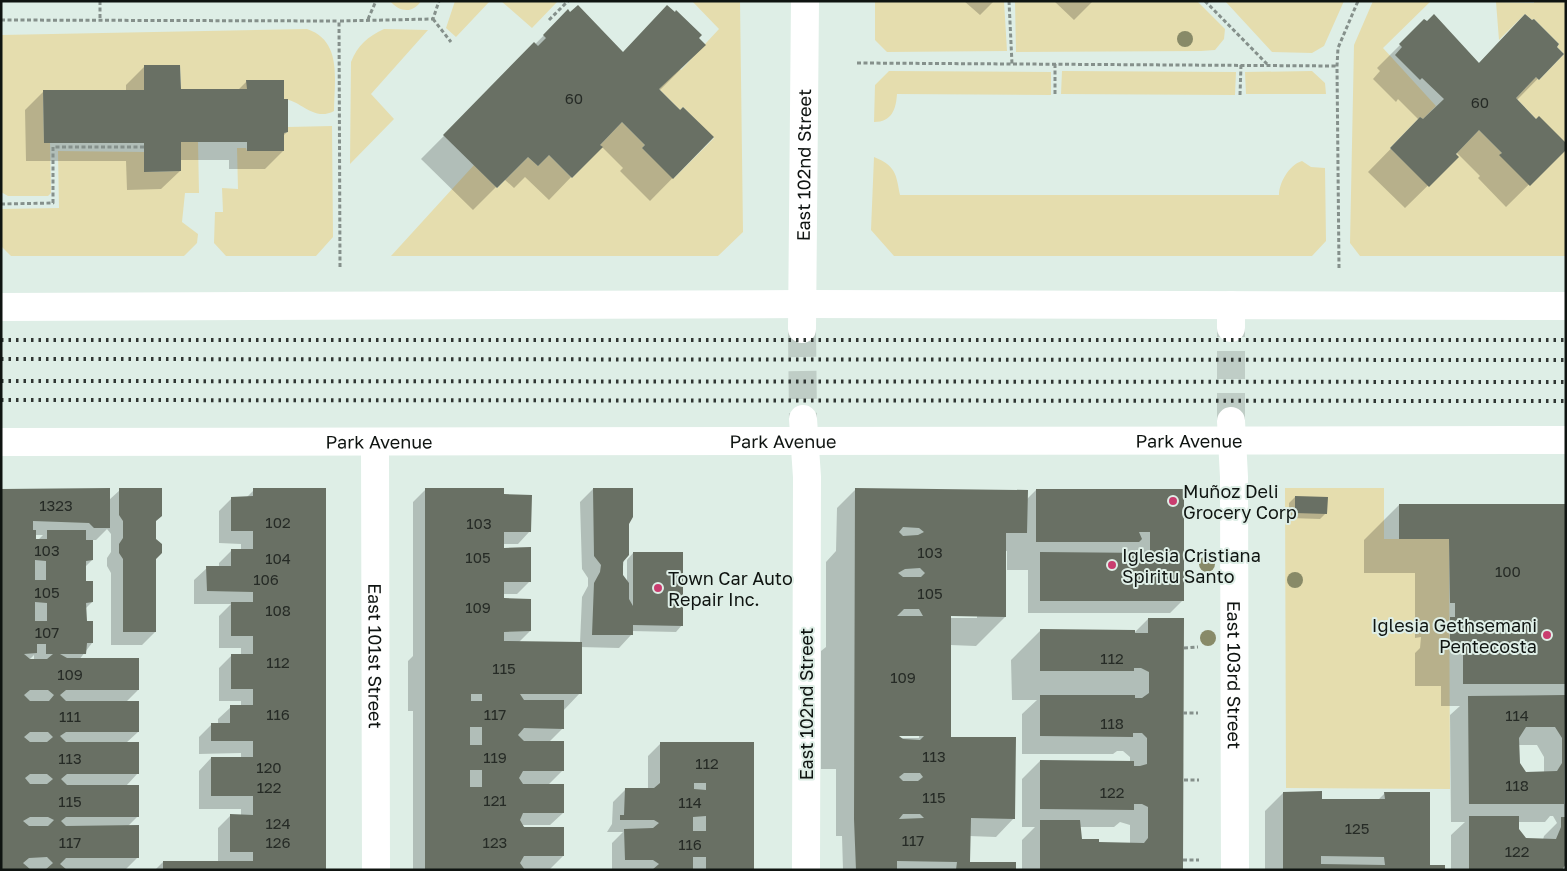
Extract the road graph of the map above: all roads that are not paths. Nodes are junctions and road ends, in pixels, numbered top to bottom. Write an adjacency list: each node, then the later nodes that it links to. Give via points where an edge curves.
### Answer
1 (805, 1): 4 (main road, East 102nd Street)
2 (1566, 306): 4 (main road, via 1231,317)
3 (1, 307): 4 (main road)
4 (802, 316)
5 (804, 430): 6 (main road, Park Avenue); 9 (main road, Park Avenue); 11 (main road, East 102nd Street)
6 (1232, 431): 7 (main road, Park Avenue); 12 (main road, East 103rd Street)
7 (1566, 440)
8 (1, 442): 9 (main road, Park Avenue)
9 (375, 442): 10 (main road, East 101st Street)
10 (376, 870)
11 (806, 870)
12 (1235, 870)

